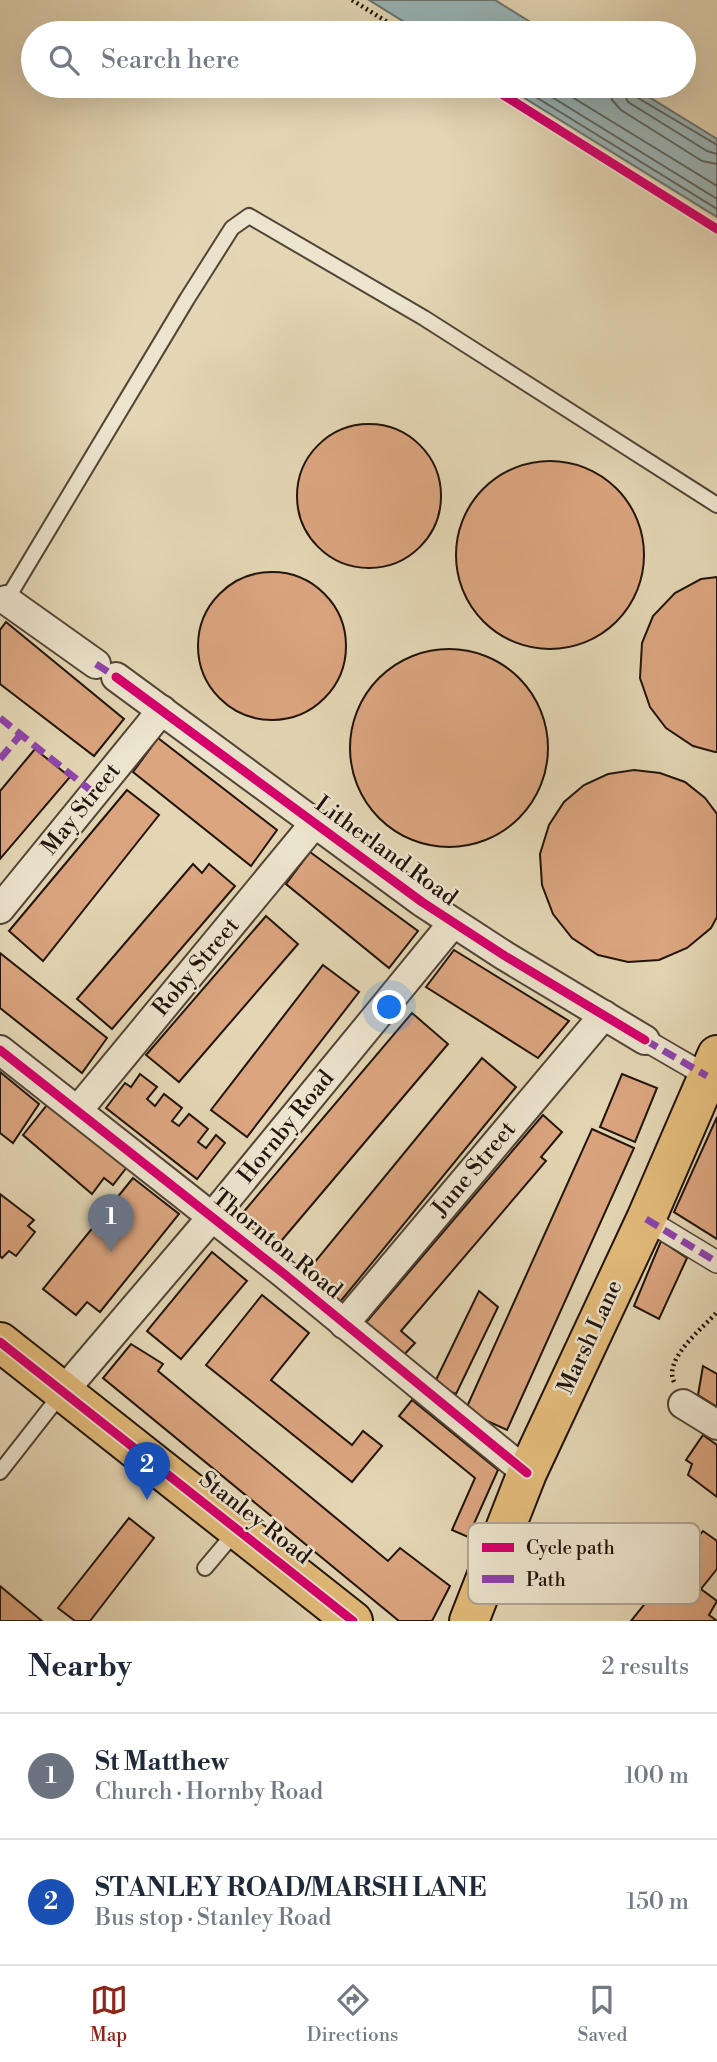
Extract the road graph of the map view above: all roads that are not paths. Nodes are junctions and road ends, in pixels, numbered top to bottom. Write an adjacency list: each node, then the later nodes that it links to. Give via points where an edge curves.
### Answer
1 (717, 505): 2 (lane, via 424,318 249,216 232,228)
2 (4, 596): 3 (street, Litherland Road)
3 (162, 710): 4 (street, Litherland Road); 5 (street, May Street)
4 (314, 824): 6 (street, Litherland Road); 11 (street, Roby Street)
5 (0, 909)
6 (453, 923): 7 (street, Litherland Road); 12 (street, Hornby Road)
7 (604, 1015): 8 (street, Litherland Road); 15 (street, June Street)
8 (645, 1040): 10 (street, Litherland Road)
9 (0, 1050): 11 (street, Thornton Road)
10 (714, 1072): 13 (main road, Marsh Lane)
11 (78, 1110): 12 (street, Thornton Road)
12 (212, 1217): 15 (street, Thornton Road); 17 (street, Hornby Road)
13 (646, 1219): 14 (street); 21 (main road, Marsh Lane)
14 (717, 1262)
15 (344, 1324): 21 (street, Thornton Road)
16 (0, 1342): 17 (main road, Stanley Road)
17 (62, 1393): 20 (lane); 23 (main road, Stanley Road)
18 (683, 1404): 19 (street)
19 (717, 1425)
20 (0, 1472)
21 (527, 1473): 22 (main road, Marsh Lane)
22 (507, 1523)
23 (238, 1529): 24 (lane); 26 (main road, Stanley Road)
24 (205, 1568)
25 (476, 1604): 27 (main road, Marsh Lane)
26 (353, 1621)
27 (469, 1621)

